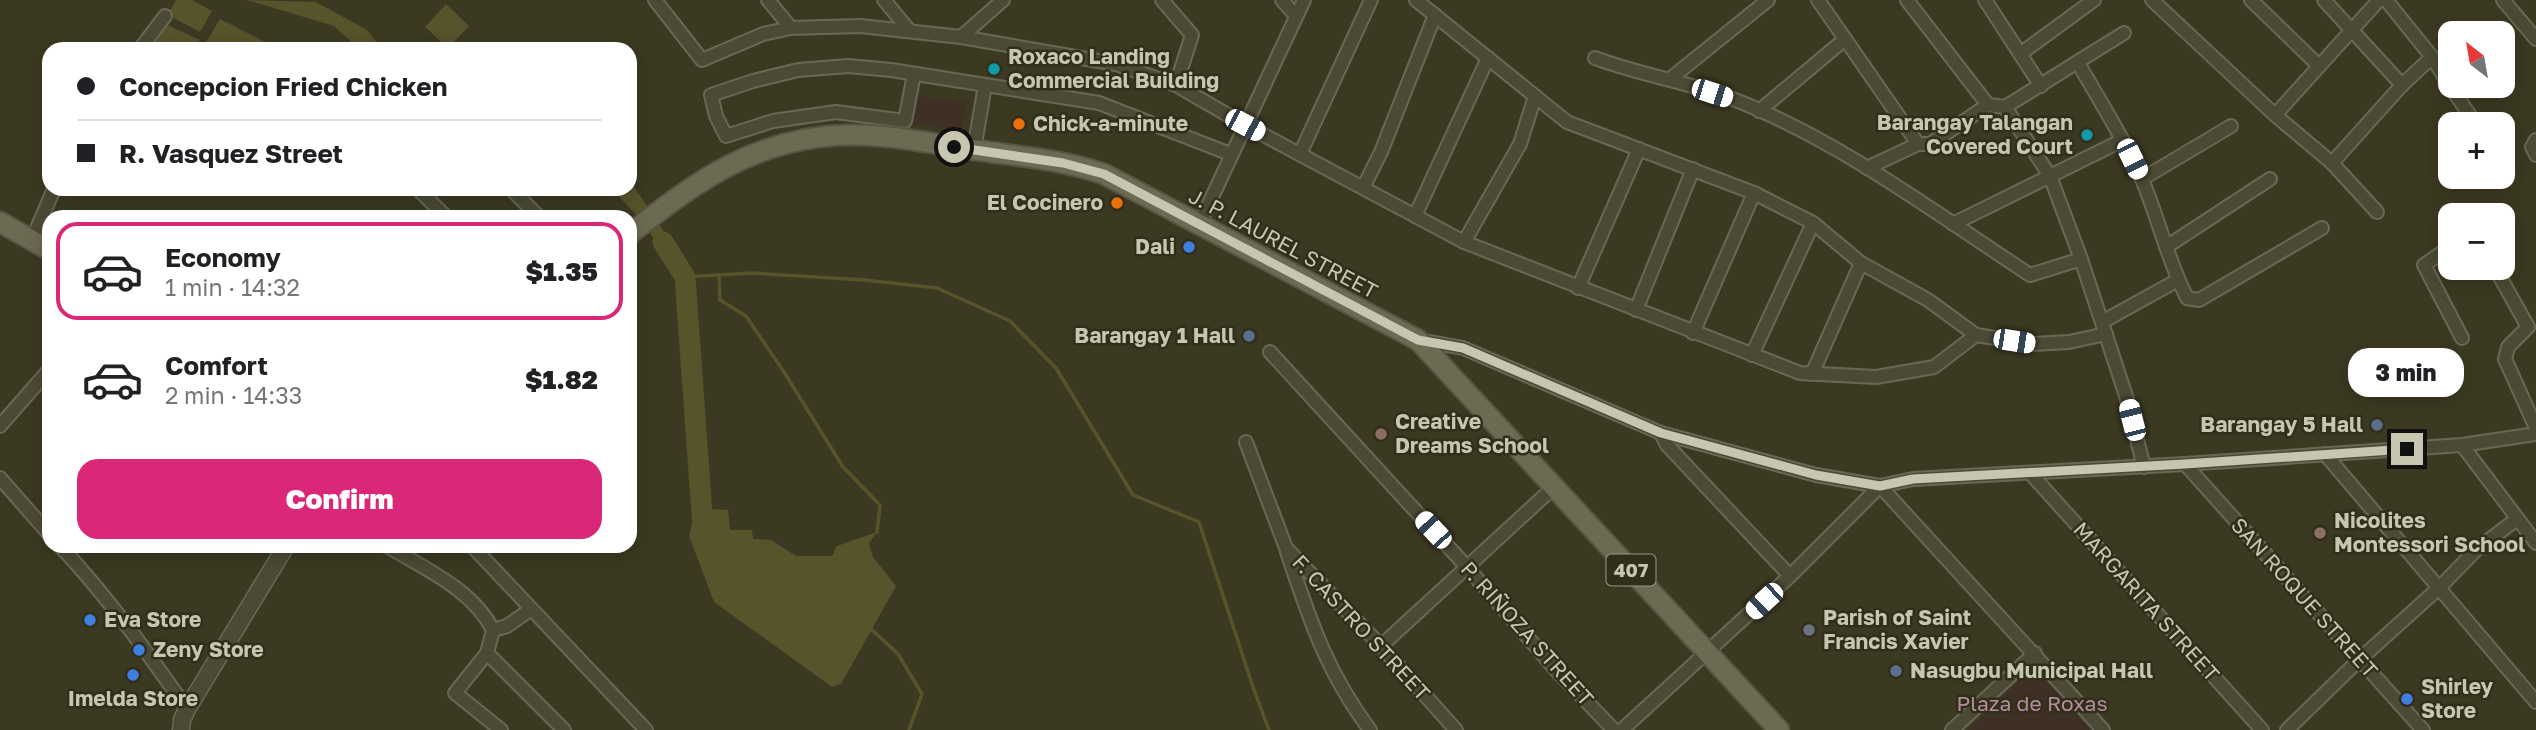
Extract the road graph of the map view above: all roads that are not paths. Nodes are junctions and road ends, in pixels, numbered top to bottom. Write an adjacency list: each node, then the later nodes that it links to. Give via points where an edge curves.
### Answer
1 (655, 0): 24 (street, via 702,60 763,34)
2 (768, 0): 24 (street)
3 (884, 0): 25 (street)
4 (1003, 0): 28 (street)
5 (1162, 0): 42 (street, via 1192,35)
6 (1282, 0): 23 (street)
7 (1304, 0): 23 (street)
8 (1371, 0): 58 (street)
9 (1416, 0): 21 (street)
10 (1768, 0): 40 (street)
11 (1818, 0): 30 (street)
12 (1907, 0): 46 (street)
13 (1984, 0): 32 (street)
14 (2094, 0): 32 (street)
15 (2152, 0): 49 (street)
16 (2251, 0): 37 (street)
17 (2324, 0): 26 (street)
18 (2379, 0): 26 (street)
19 (2386, 0): 33 (street)
20 (2503, 0): 29 (street)
21 (1435, 15): 34 (street); 66 (street)
22 (165, 16): 31 (street)
23 (1296, 16): 50 (street)
24 (791, 28): 25 (street)
25 (909, 30): 28 (street)
26 (2352, 30): 37 (street); 43 (street)
27 (2124, 33): 36 (street)
28 (961, 37): 42 (street, via 1116,64)
29 (2536, 39)
30 (1844, 40): 48 (street); 54 (street)
31 (145, 42)
32 (2020, 54): 44 (street)
33 (2431, 57): 38 (street); 43 (street)
34 (1488, 58): 45 (street); 73 (street)
35 (1595, 58): 40 (street)
36 (2078, 63): 44 (street); 52 (street)
37 (2319, 66): 49 (street)
38 (2438, 68)
39 (914, 74): 39 (street, via 905,121 836,112 773,121 726,136 711,95 798,69 848,66); 41 (street)
40 (1670, 79): 48 (street)
41 (985, 85): 56 (street); 57 (street, via 1099,103)
42 (1176, 85): 50 (street)
43 (2402, 85): 60 (street)
44 (2041, 86): 47 (street)
45 (1535, 96): 55 (street, via 1567,122); 80 (street, via 1520,144)
46 (1988, 105): 47 (street); 54 (street, via 1930,144)
47 (2006, 107): 63 (street)
48 (1759, 111): 61 (street)
49 (2275, 115): 60 (street)
50 (1245, 125): 58 (street); 77 (street)
51 (2231, 125): 64 (street)
52 (2123, 140): 63 (street); 64 (street)
53 (2536, 140): 59 (street, via 2532,148)
54 (1919, 144): 61 (street)
55 (1639, 149): 62 (street); 88 (street)
56 (974, 150): 77 (main road, J. P. LAUREL STREET / 407, via 1104,174); 78 (main road, J. P. LAUREL STREET / 407, via 848,135 790,141 742,157 679,195)
57 (1225, 152)
58 (1300, 154): 66 (street)
59 (2536, 155)
60 (2332, 163): 72 (street)
61 (1867, 168): 76 (street)
62 (1693, 169): 67 (street); 89 (street)
63 (2050, 176): 76 (street); 84 (street)
64 (2142, 179): 82 (street)
65 (2270, 179): 82 (street)
66 (1363, 188): 73 (street)
67 (1754, 193): 75 (street); 91 (street)
68 (425, 196): 70 (street)
69 (517, 196): 71 (street)
70 (439, 210)
71 (532, 210)
72 (2377, 212)
73 (1415, 216): 80 (street)
74 (0, 222): 81 (main road)
75 (1813, 223): 85 (street); 96 (street)
76 (1953, 224): 84 (street, via 2030,275)
77 (1199, 225): 94 (main road, J. P. LAUREL STREET / 407)
78 (637, 228)
79 (2322, 228): 86 (street, via 2199,300 2188,298)
80 (1464, 242): 88 (street)
81 (40, 245)
82 (2166, 247): 86 (street)
83 (2438, 255): 93 (street, via 2424,265)
84 (2081, 259): 90 (street)
85 (1861, 263): 92 (street, via 1928,300); 97 (street)
86 (2178, 280): 90 (street)
87 (2503, 280): 100 (street, via 2528,327 2508,347 2505,359)
88 (1578, 288): 89 (street)
89 (1636, 310): 91 (street)
90 (2104, 328): 92 (street, via 2069,342 2033,344); 107 (street)
91 (1693, 333): 96 (street)
92 (1976, 335): 97 (street, via 1934,367 1876,377)
93 (2462, 338)
94 (1418, 340): 101 (street, via 1463,348); 111 (main road, J. P. LAUREL STREET / 407)
95 (1270, 352): 120 (street, P. RIÑOZA STREET)
96 (1752, 355): 97 (street)
97 (1812, 373)
98 (42, 377): 99 (street)
99 (0, 426)
100 (2536, 428)
101 (1661, 433): 110 (street, via 1816,475); 121 (street, via 1667,445)
102 (2536, 434): 104 (street)
103 (1246, 442): 115 (street, F. CASTRO STREET)
104 (2462, 445): 105 (street); 112 (street)
105 (2325, 454): 106 (street); 122 (street)
106 (2185, 464): 107 (street); 129 (street, SAN ROQUE STREET)
107 (2144, 467): 108 (street)
108 (2031, 474): 110 (street, via 1913,479); 143 (street, MARGARITA STREET)
109 (0, 478): 113 (street)
110 (1880, 486): 121 (street); 128 (street)
111 (1554, 487): 120 (street); 127 (main road, J. P. LAUREL STREET / 407)
112 (2517, 519): 114 (street); 122 (street, via 2477,549)
113 (42, 526)
114 (2536, 543)
115 (1286, 548): 125 (street, F. CASTRO STREET); 136 (street, via 1317,641 1345,695)
116 (67, 553): 131 (street, via 145,648)
117 (282, 553): 131 (street)
118 (398, 553): 124 (street, via 462,592 486,615)
119 (478, 553): 123 (street)
120 (1466, 566): 125 (street); 138 (street, P. RIÑOZA STREET)
121 (1790, 576): 127 (street)
122 (2440, 587): 129 (street); 130 (street)
123 (530, 610): 124 (street); 135 (street)
124 (494, 630): 126 (street)
125 (1381, 646): 137 (street, F. CASTRO STREET)
126 (487, 653): 133 (street, via 455,693); 134 (street)
127 (1708, 653): 139 (street); 140 (main road, J. P. LAUREL STREET / 407)
128 (2035, 653): 141 (street); 142 (street)
129 (2359, 660): 144 (street); 145 (street, SAN ROQUE STREET)
130 (2536, 702)
131 (187, 709): 132 (street)
132 (181, 730)
133 (501, 730)
134 (564, 730)
135 (646, 730)
136 (1370, 730)
137 (1456, 730)
138 (1614, 730)
139 (1622, 730)
140 (1779, 730)
141 (1952, 730)
142 (2103, 730)
143 (2262, 730)
144 (2287, 730)
145 (2424, 730)

